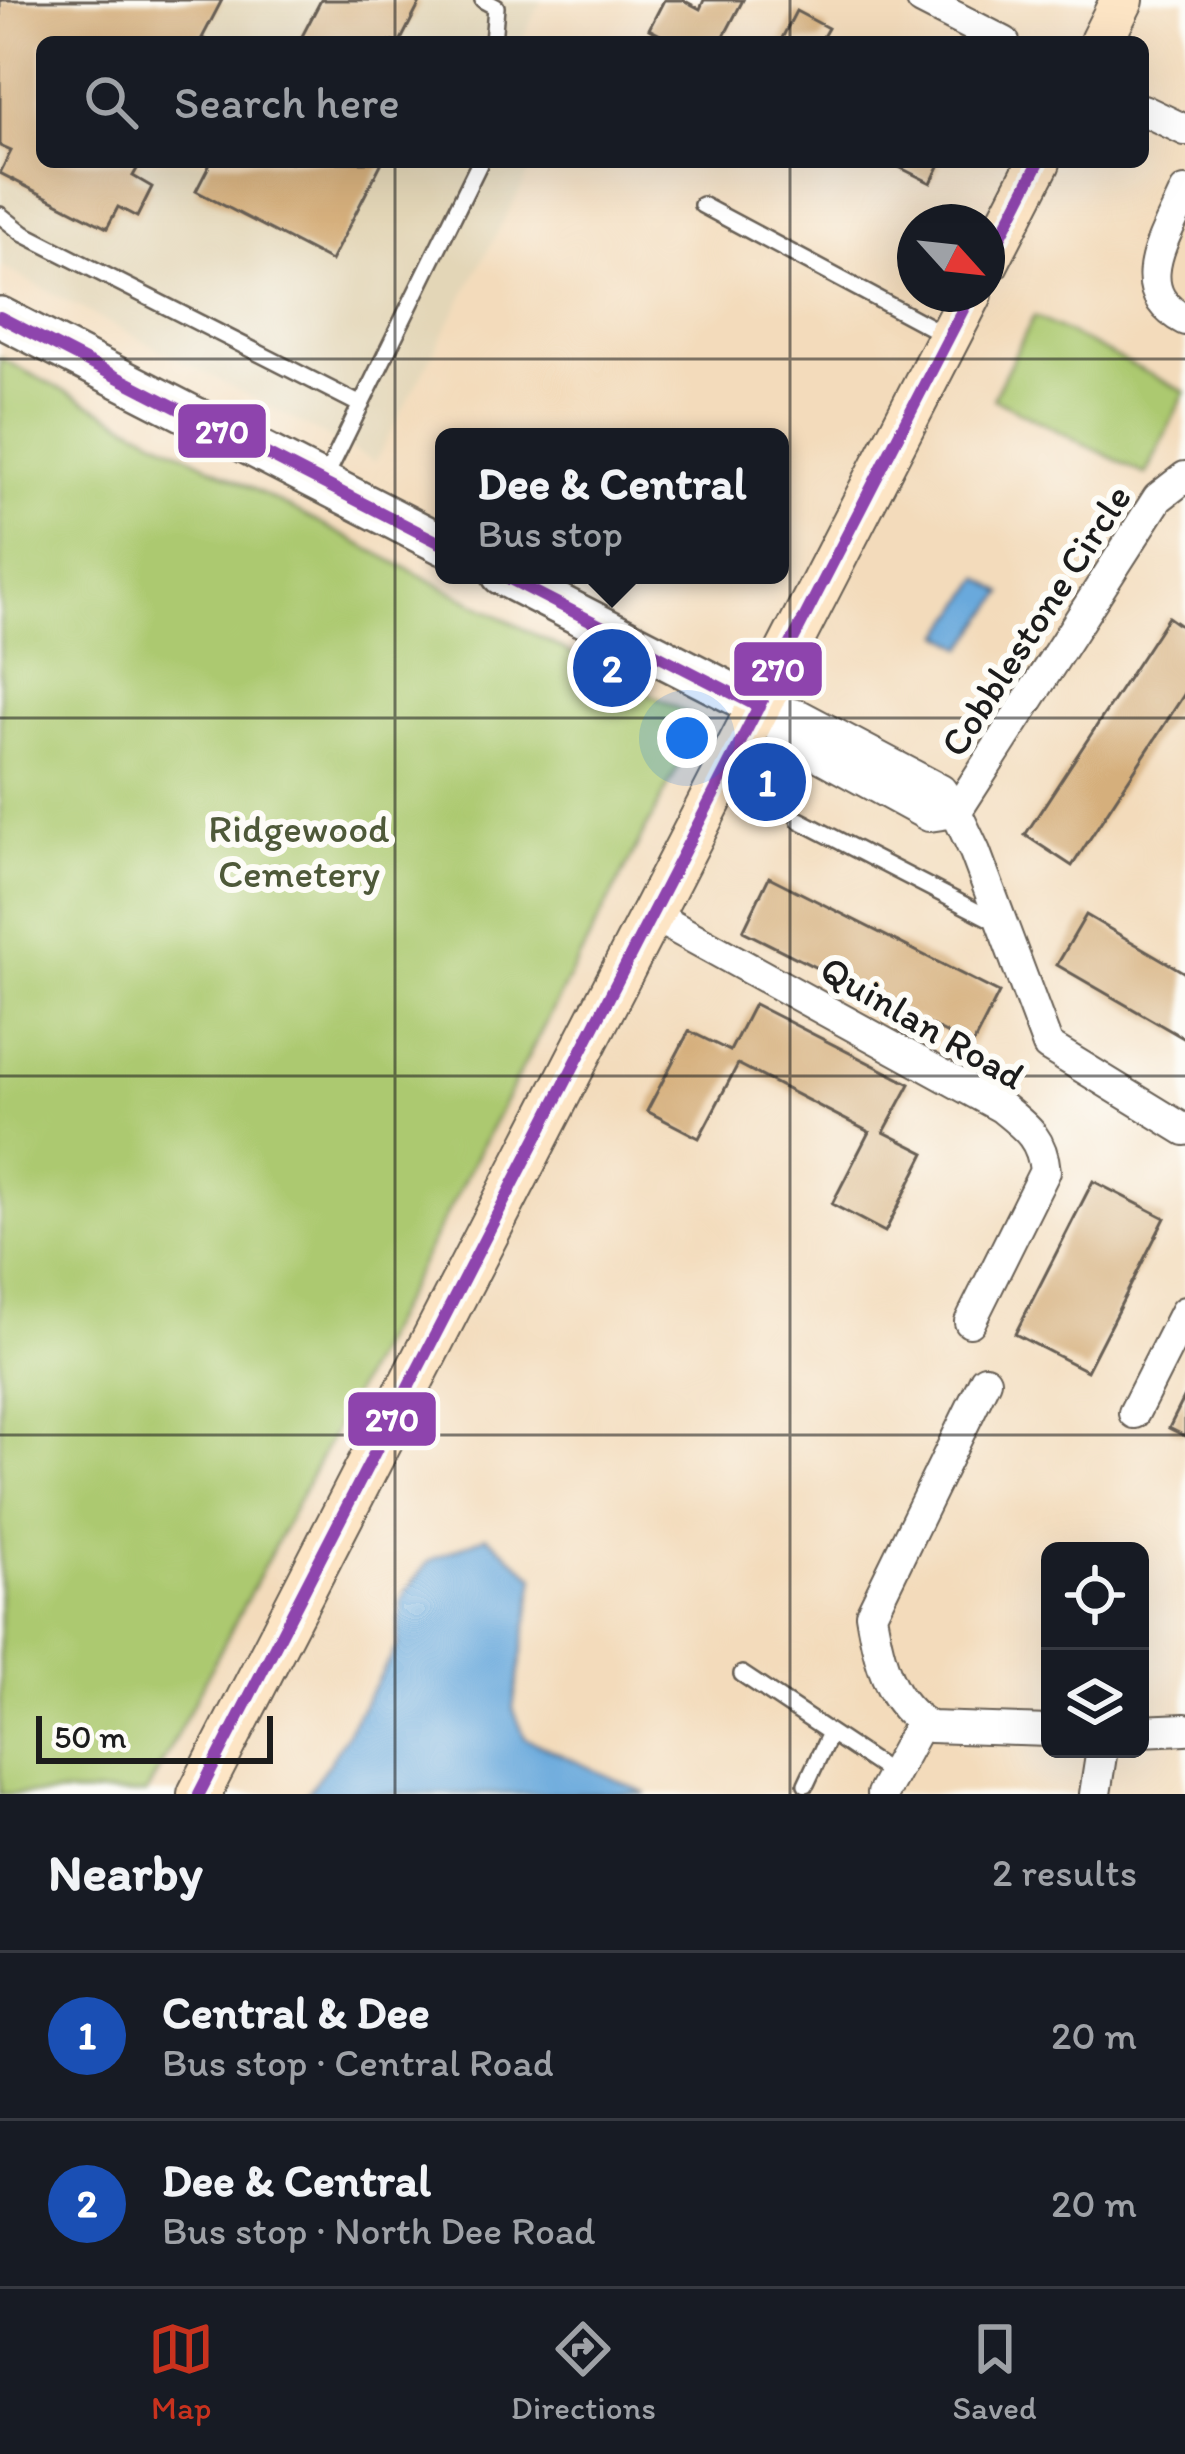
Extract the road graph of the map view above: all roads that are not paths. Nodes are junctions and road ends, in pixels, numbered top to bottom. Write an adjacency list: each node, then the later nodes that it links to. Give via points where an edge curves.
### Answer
1 (483, 0): 4 (lane, via 496,7)
2 (922, 0): 5 (street)
3 (1122, 0): 6 (main road)
4 (494, 36)
5 (992, 36)
6 (1104, 36)
7 (1149, 113): 8 (street)
8 (1185, 130)
9 (478, 168): 19 (lane)
10 (1036, 168): 14 (main road)
11 (1185, 192): 17 (street, via 1153,286 1164,309)
12 (702, 205): 18 (lane)
13 (0, 215): 19 (lane)
14 (1005, 228)
15 (962, 312): 18 (main road)
16 (0, 317): 21 (street)
17 (1185, 320)
18 (949, 337): 24 (main road)
19 (361, 405): 21 (lane)
20 (1185, 478): 25 (street, Cobblestone Circle, via 1158,498)
21 (322, 483): 22 (street)
22 (435, 540)
23 (519, 584): 24 (street)
24 (758, 707): 25 (street, Cobblestone Circle, via 801,716 941,790); 27 (main road)
25 (956, 812): 28 (street)
26 (799, 820): 28 (lane)
27 (652, 914): 31 (street, Quinlan Road, via 1033,1132 1045,1171); 43 (main road)
28 (1004, 926): 29 (street, via 1048,1046)
29 (1185, 1130)
30 (1185, 1312): 33 (street)
31 (970, 1322)
32 (985, 1380): 35 (street, via 871,1614 886,1675)
33 (1134, 1413)
34 (742, 1674): 39 (lane)
35 (921, 1722): 37 (street); 42 (street)
36 (1185, 1729): 38 (street)
37 (1041, 1731)
38 (1149, 1731)
39 (830, 1732): 41 (lane); 42 (lane)
40 (1101, 1758): 44 (street)
41 (806, 1784)
42 (887, 1784)
43 (199, 1794)
44 (1095, 1794)

